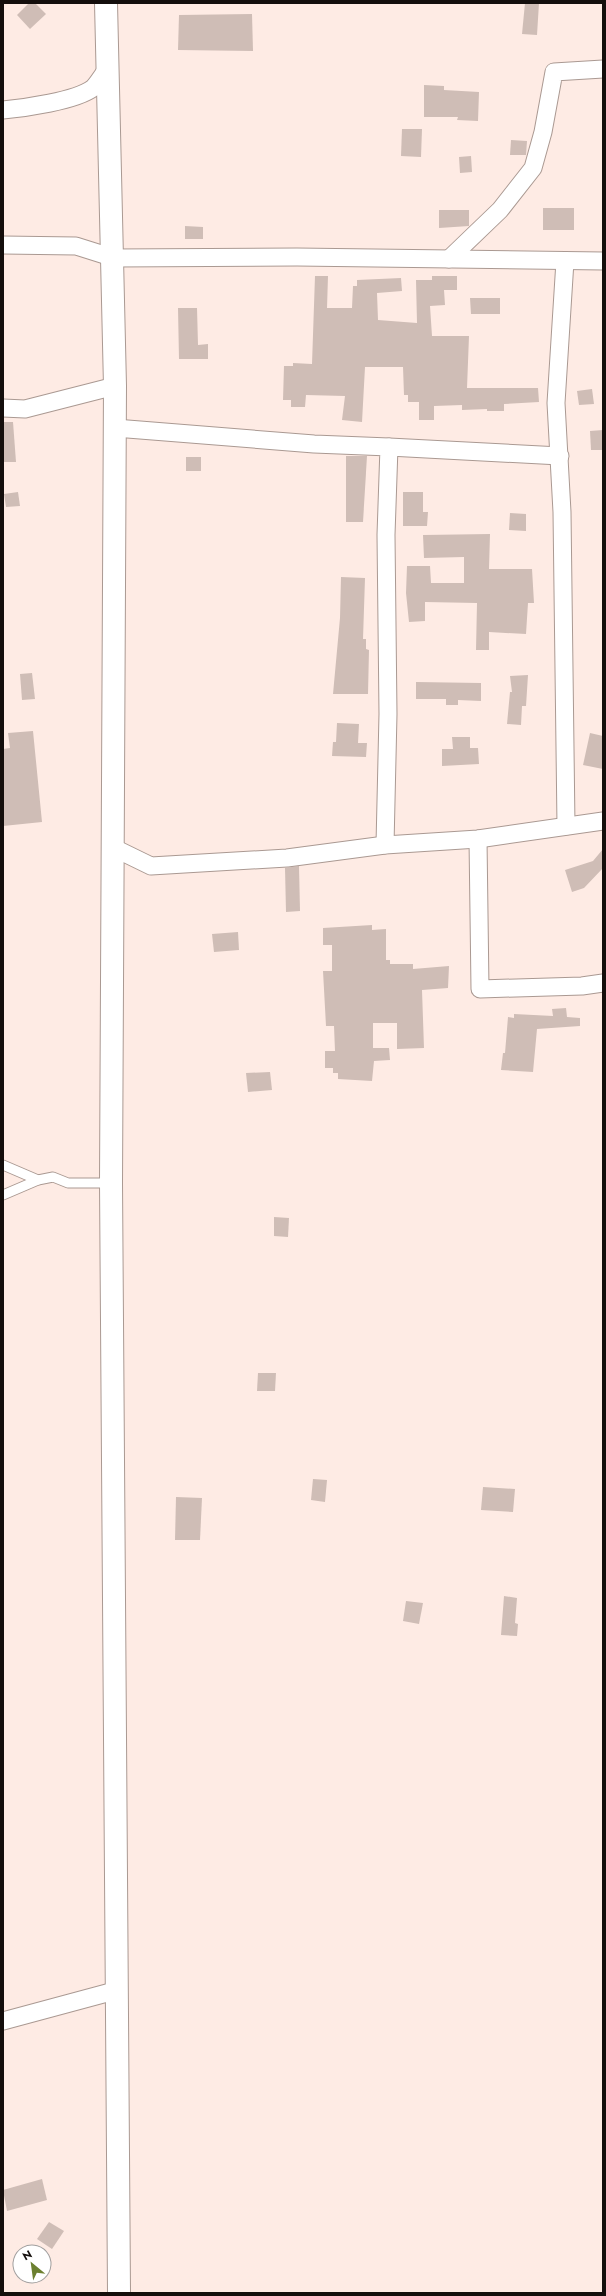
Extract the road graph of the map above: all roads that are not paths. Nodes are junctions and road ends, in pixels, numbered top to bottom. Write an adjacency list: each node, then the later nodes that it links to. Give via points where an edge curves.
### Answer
1 (106, 3): 2 (highway)
2 (108, 68): 4 (street, via 93,87 72,98); 6 (highway)
3 (603, 69): 7 (street, via 554,72 543,132 533,168 500,210)
4 (3, 110)
5 (3, 245): 6 (street, via 76,246)
6 (114, 258): 7 (street); 10 (highway)
7 (449, 259): 8 (street)
8 (565, 261): 9 (street); 14 (street, via 556,403)
9 (603, 261)
10 (115, 386): 11 (street, via 25,409); 12 (highway)
11 (3, 408)
12 (115, 428): 13 (street, via 314,444); 19 (highway)
13 (389, 447): 14 (street); 18 (street, via 386,535 388,714)
14 (560, 456): 16 (street)
15 (603, 821): 16 (street)
16 (566, 826): 17 (street)
17 (478, 839): 18 (street); 20 (street, via 480,989)
18 (385, 845): 19 (street, via 287,858 150,866)
19 (112, 847): 23 (highway)
20 (603, 983)
21 (3, 1165): 22 (lane)
22 (38, 1180): 23 (lane, via 53,1177 68,1183); 24 (lane)
23 (111, 1183): 25 (highway)
24 (3, 1195)
25 (118, 1990): 26 (street); 27 (highway)
26 (3, 2021)
27 (119, 2293)

